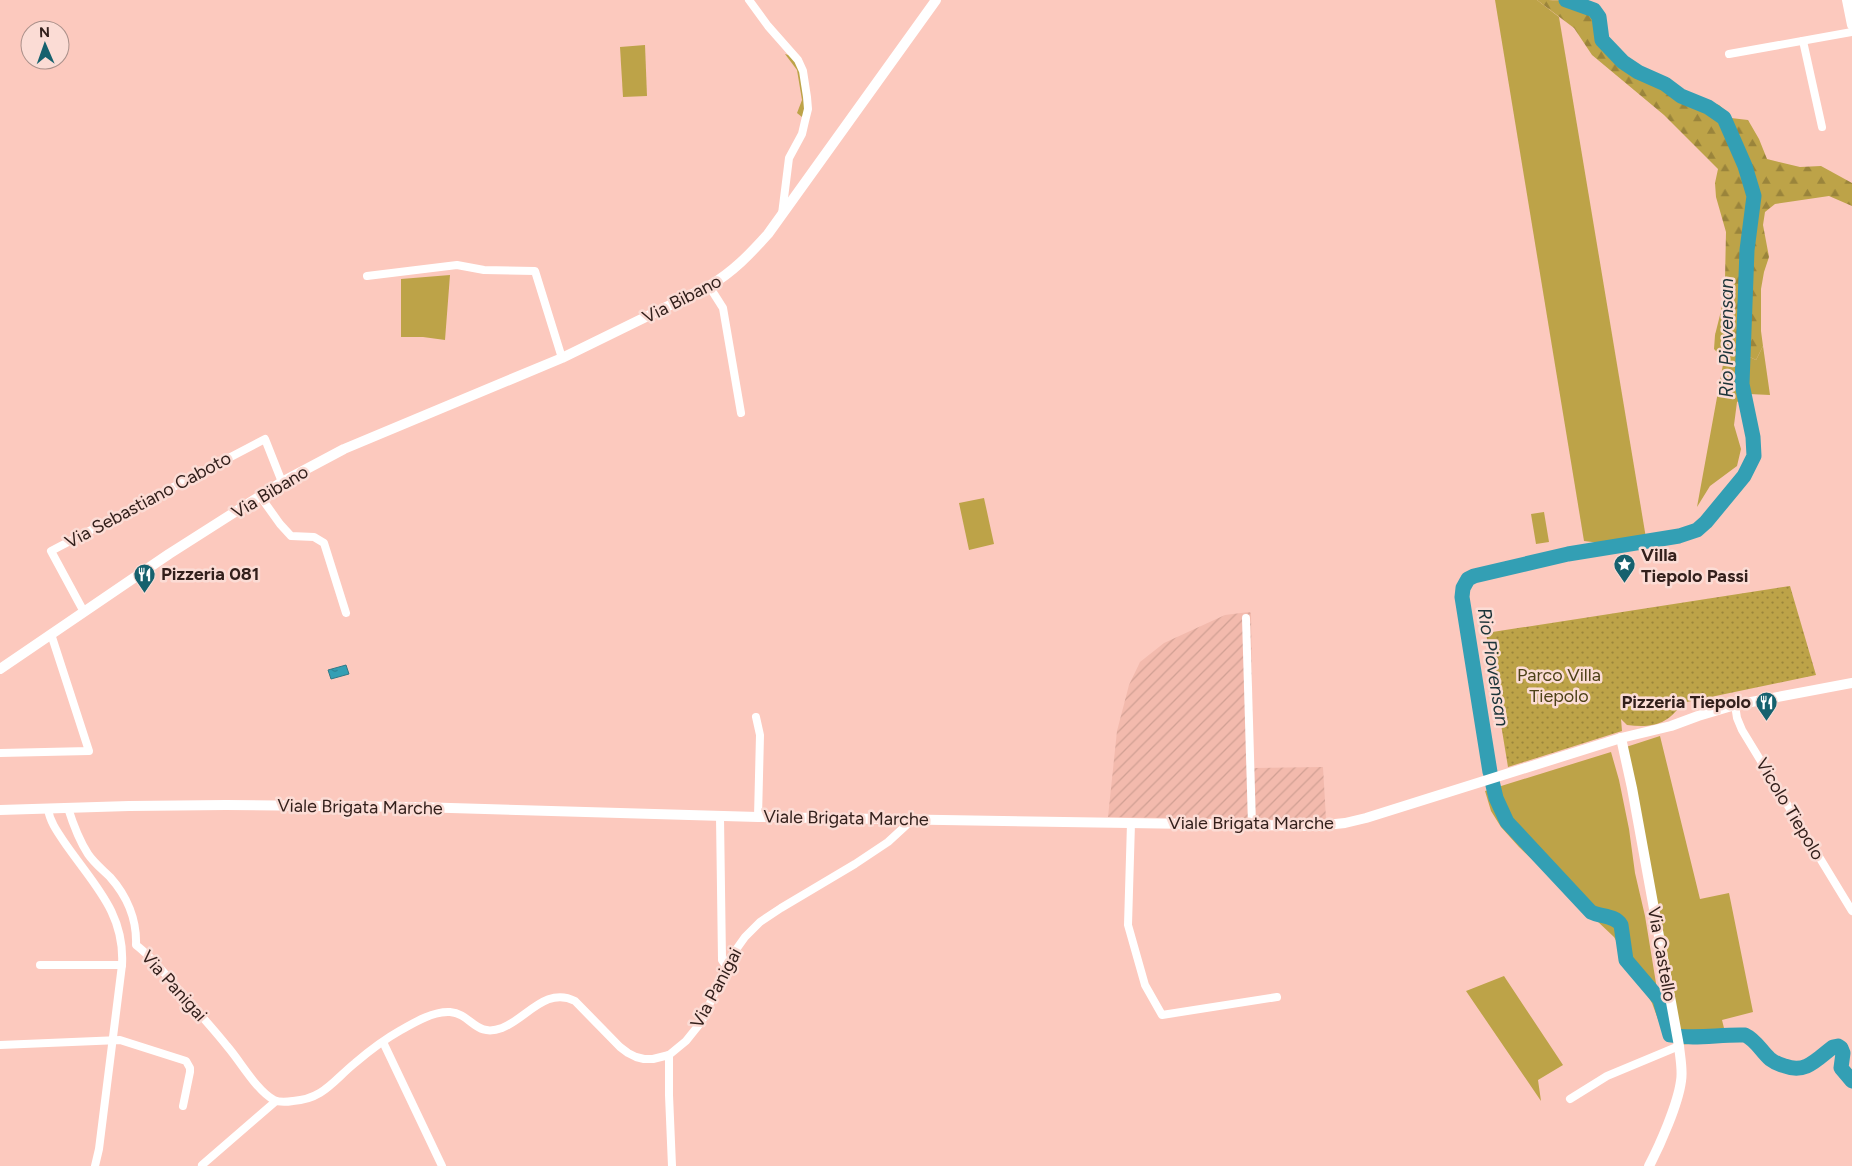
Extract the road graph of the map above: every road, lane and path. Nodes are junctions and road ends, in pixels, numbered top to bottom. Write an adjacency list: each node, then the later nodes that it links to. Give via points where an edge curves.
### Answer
1 (749, 0): 9 (street, via 798,60 803,71 808,109 788,164)
2 (936, 0): 9 (street, Via Bibano)
3 (1847, 0): 4 (street)
4 (1852, 25)
5 (1852, 32): 6 (street)
6 (1803, 41): 7 (street); 8 (street)
7 (1728, 54)
8 (1822, 127)
9 (782, 215): 11 (street, Via Bibano, via 746,259 727,276)
10 (367, 276): 12 (street, via 457,265 484,270 535,271)
11 (709, 286): 12 (street, Via Bibano); 13 (street, via 723,308)
12 (562, 358): 14 (street, Via Bibano, via 344,449)
13 (741, 413)
14 (282, 482): 15 (street, Via Bibano); 16 (street, Via Sebastiano Caboto, via 265,439 51,551)
15 (260, 496): 16 (street, Via Bibano); 17 (street, Via Bibano, via 291,536 314,537 324,543)
16 (84, 612): 19 (street, Via Bibano)
17 (346, 613)
18 (1246, 618): 33 (street)
19 (52, 634): 20 (street, Via Bibano); 25 (street, via 89,751)
20 (0, 669)
21 (1852, 683): 22 (street, Viale Brigata Marche)
22 (1734, 705): 24 (street, Viale Brigata Marche); 34 (street, Vicolo Tiepolo, via 1742,730)
23 (756, 717): 30 (street, via 760,735)
24 (1621, 738): 33 (street, Viale Brigata Marche, via 1346,823); 43 (street, Via Castello)
25 (0, 753)
26 (68, 808): 27 (street, Viale Brigata Marche); 29 (street, Viale Brigata Marche, via 226,805 417,807); 36 (street, Via Panigai, via 78,838 89,856 127,900 136,929)
27 (48, 809): 28 (street, Viale Brigata Marche); 35 (street, via 54,827 110,907 118,923)
28 (0, 810)
29 (720, 816): 30 (street, Viale Brigata Marche); 37 (street)
30 (758, 817): 31 (street, Viale Brigata Marche)
31 (913, 819): 32 (street, Viale Brigata Marche); 45 (street, Via Panigai, via 888,842 781,908 750,932 730,958 702,1021)
32 (1131, 823): 33 (street, Viale Brigata Marche); 40 (street, via 1128,925 1145,985 1162,1015)
33 (1252, 825)
34 (1852, 911)
35 (122, 943): 36 (street); 39 (street)
36 (136, 945): 47 (street, Via Panigai, via 221,1038 261,1089)
37 (724, 963)
38 (40, 966): 39 (street)
39 (122, 966): 41 (street)
40 (1277, 997)
41 (113, 1041): 44 (street); 48 (street, via 120,1040 186,1061 190,1072); 50 (street)
42 (383, 1042): 45 (street, via 410,1025 443,1012 460,1015 482,1030 496,1030 549,999 562,997 575,1001 620,1047 636,1057 653,1059); 47 (street, via 317,1096 298,1101); 51 (street)
43 (1679, 1044): 46 (street, via 1607,1076); 53 (street, Via Castello, via 1681,1079 1678,1093)
44 (0, 1046)
45 (669, 1055): 52 (street)
46 (1570, 1099)
47 (276, 1101): 49 (street)
48 (183, 1106)
49 (202, 1165)
50 (95, 1166)
51 (442, 1166)
52 (672, 1166)
53 (1650, 1166)

